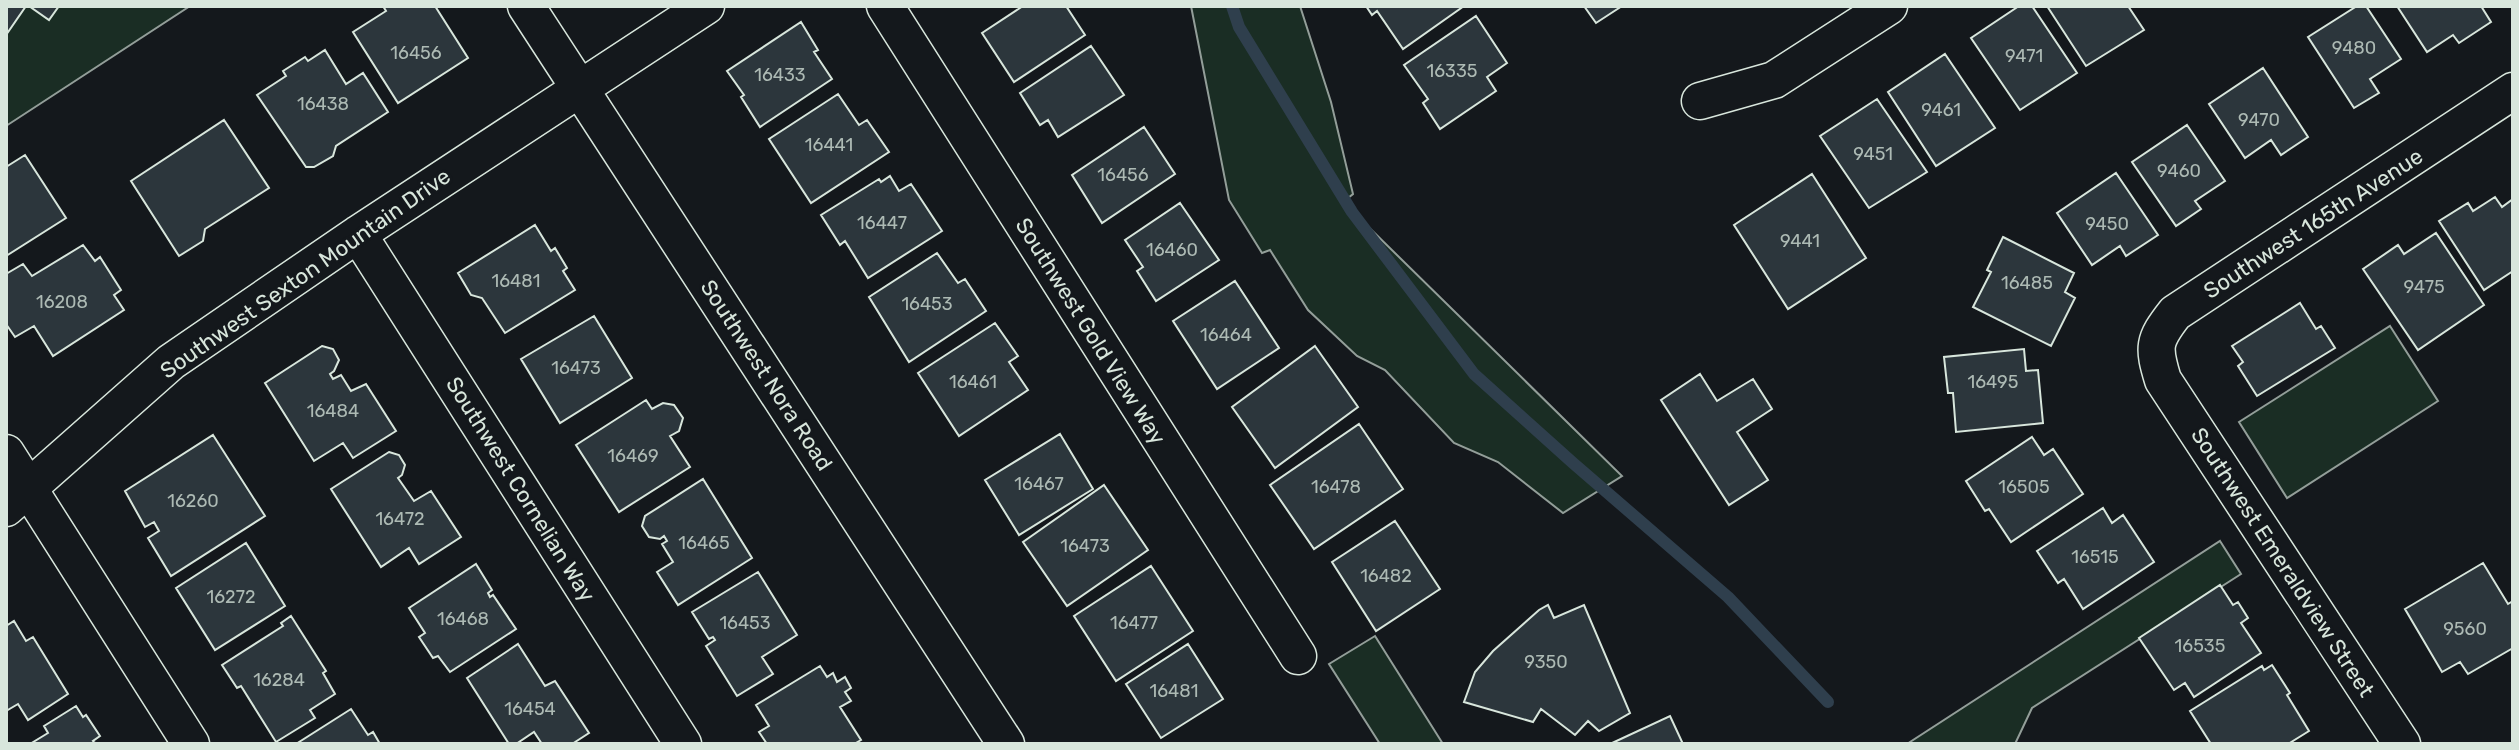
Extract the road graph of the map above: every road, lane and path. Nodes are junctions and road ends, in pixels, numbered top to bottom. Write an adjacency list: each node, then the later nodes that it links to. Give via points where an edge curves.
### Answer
1 (526, 6): 5 (street, Southwest Nora Road)
2 (706, 6): 5 (street, Southwest Sexton Mountain Drive)
3 (885, 6): 12 (street, Southwest Gold View Way)
4 (1889, 6): 7 (street, via 1774,80)
5 (580, 87): 8 (street, Southwest Sexton Mountain Drive); 15 (street, Southwest Nora Road)
6 (2513, 91): 9 (street, Southwest 165th Avenue, via 2175,313 2159,333 2155,354)
7 (1700, 101)
8 (358, 234): 11 (street, Southwest Sexton Mountain Drive, via 171,362); 14 (street, Southwest Cornelian Way)
9 (2163, 380): 16 (street, Southwest Emeraldview Street)
10 (6, 453): 11 (street)
11 (17, 498): 13 (street)
12 (1298, 656)
13 (191, 744)
14 (683, 744)
15 (1006, 744)
16 (2402, 744)

